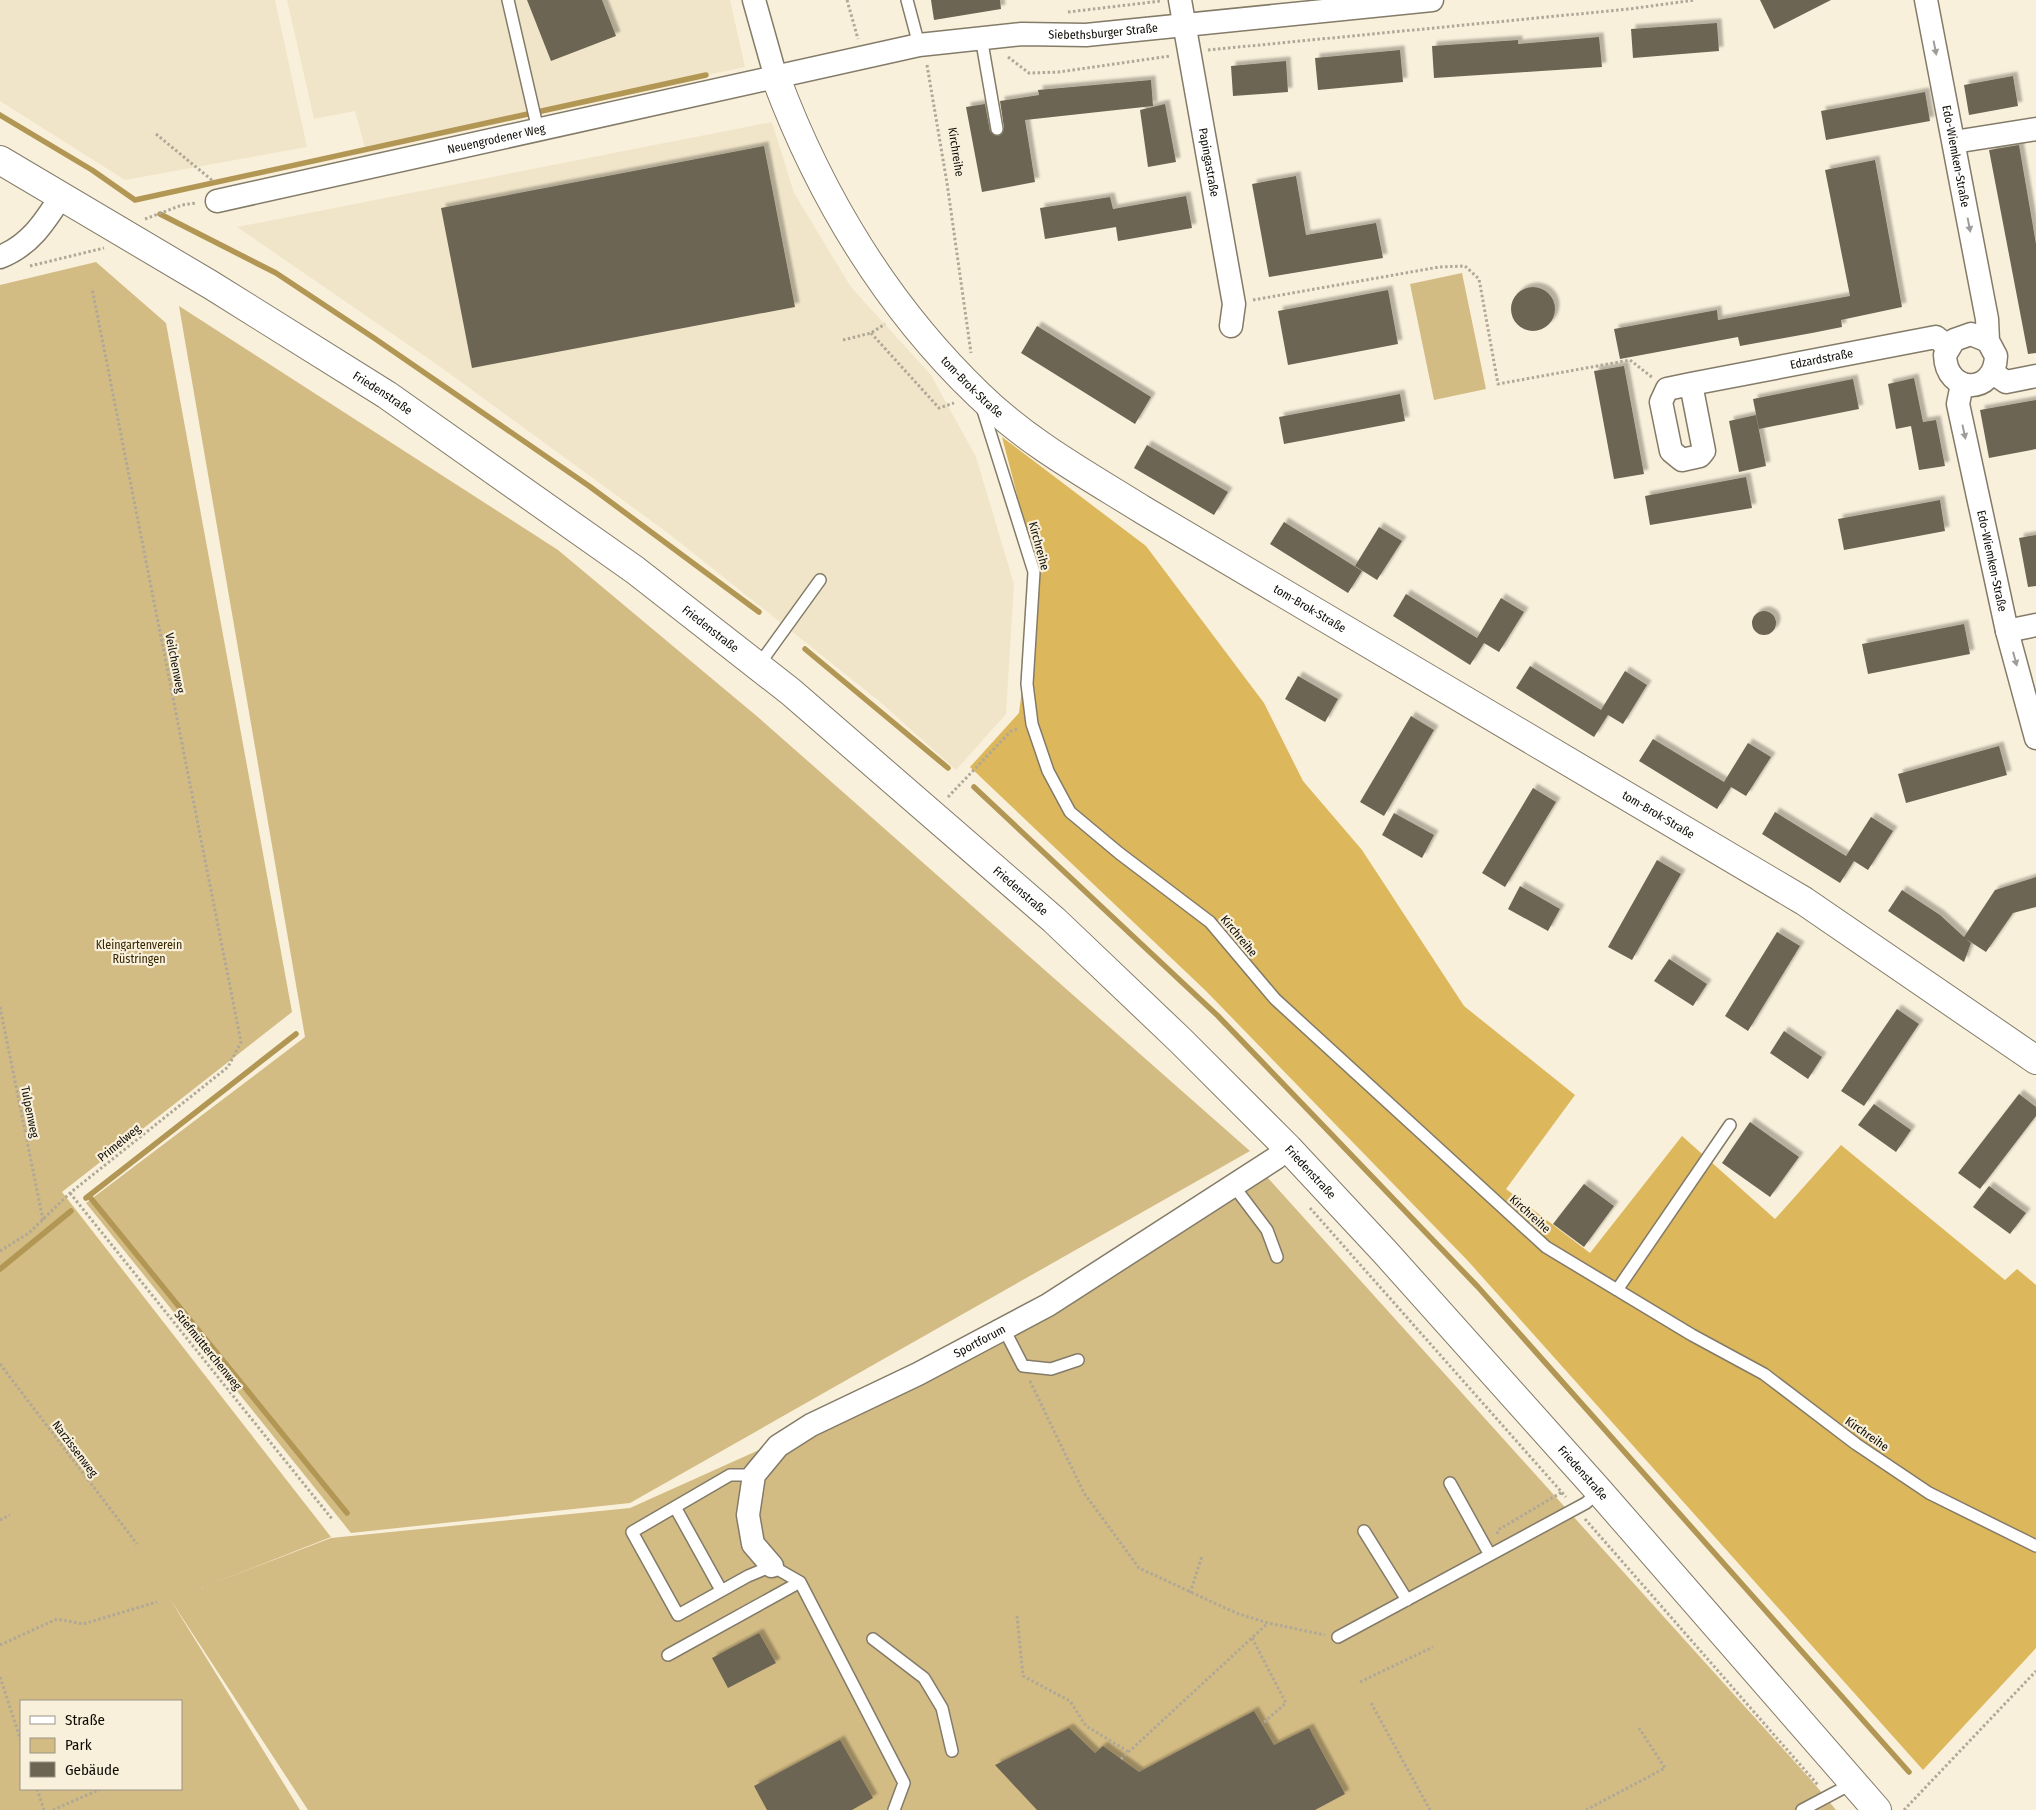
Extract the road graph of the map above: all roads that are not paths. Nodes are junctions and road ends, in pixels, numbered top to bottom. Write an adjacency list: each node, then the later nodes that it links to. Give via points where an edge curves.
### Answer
1 (508, 0): 13 (lane)
2 (754, 0): 10 (street, tom-Brok-Straße)
3 (907, 0): 9 (lane)
4 (1180, 0): 7 (street, Papingastraße)
5 (1432, 0): 7 (street, Siebethsburger Straße)
6 (1926, 0): 14 (street, Edo-Wiemken-Straße, one-way to 14)
7 (1184, 24): 8 (street, Siebethsburger Straße, via 1086,35 1022,34); 19 (street, Papingastraße)
8 (982, 44): 9 (street, Siebethsburger Straße); 11 (lane)
9 (927, 56): 10 (street, Siebethsburger Straße, via 863,56)
10 (776, 78): 13 (street, Neuengrodener Weg); 26 (main road, tom-Brok-Straße, via 815,172 869,264 908,316)
11 (997, 129)
12 (2036, 129): 14 (street)
13 (538, 130): 17 (street, Neuengrodener Weg)
14 (1954, 142): 20 (street, Edo-Wiemken-Straße, one-way to 20, via 1987,319)
15 (0, 160): 16 (main road, Friedenstraße)
16 (60, 198): 18 (street, via 20,248); 30 (main road, Friedenstraße, via 211,285 388,395 635,570)
17 (215, 201)
18 (0, 257)
19 (1232, 315)
20 (1988, 340): 21 (street, via 1971,334 1962,335); 22 (street, Edo-Wiemken-Straße, via 1996,356)
21 (1948, 347): 24 (street, Edzardstraße, via 1936,337); 25 (street, via 1945,355 1948,373)
22 (1993, 373): 23 (street, via 2006,382); 25 (street, via 1979,384)
23 (2036, 376)
24 (1691, 384): 24 (street, Edzardstraße, via 1667,389 1661,402 1671,451 1682,460 1700,456 1704,451)
25 (1962, 384): 29 (street, Edo-Wiemken-Straße, one-way to 29, via 1958,404)
26 (979, 396): 32 (main road, tom-Brok-Straße, via 1015,426 1076,468 1804,901); 37 (lane, Kirchreihe, via 1034,572 1027,684 1032,724 1048,771 1070,812 1210,922 1275,999 1546,1247)
27 (820, 580): 30 (lane)
28 (2036, 625): 29 (street)
29 (2007, 631): 31 (street, Edo-Wiemken-Straße, one-way to 31)
30 (758, 666): 34 (main road, Friedenstraße, via 1054,920)
31 (2036, 738)
32 (2036, 1060)
33 (1730, 1125): 37 (lane)
34 (1288, 1148): 35 (street, Sportforum); 42 (main road, Friedenstraße)
35 (1233, 1185): 36 (lane, via 1267,1230); 38 (street, Sportforum, via 1048,1305)
36 (1277, 1257)
37 (1617, 1290): 45 (lane, Kirchreihe, via 1764,1374 1856,1444 1929,1493)
38 (1004, 1329): 39 (lane, via 1022,1366 1051,1369); 40 (street, Sportforum, via 811,1426 778,1446)
39 (1078, 1360)
40 (754, 1476): 43 (lane, via 730,1475); 47 (street, Sportforum, via 748,1515 753,1544)
41 (1450, 1483): 46 (lane)
42 (1599, 1491): 46 (lane, via 1586,1503); 55 (main road, Friedenstraße)
43 (675, 1507): 49 (lane); 49 (lane, via 632,1532 673,1606 678,1614)
44 (1364, 1531): 50 (lane)
45 (2036, 1546)
46 (1490, 1555): 50 (lane)
47 (772, 1566): 48 (lane); 49 (lane)
48 (800, 1582): 53 (lane); 56 (lane, via 904,1783)
49 (721, 1590)
50 (1407, 1600): 51 (lane)
51 (1338, 1637)
52 (873, 1639): 54 (lane, via 924,1678 942,1708)
53 (668, 1655)
54 (952, 1750)
55 (1854, 1783): 57 (lane); 58 (main road, Friedenstraße)
56 (894, 1810)
57 (1802, 1810)
58 (1877, 1810)

